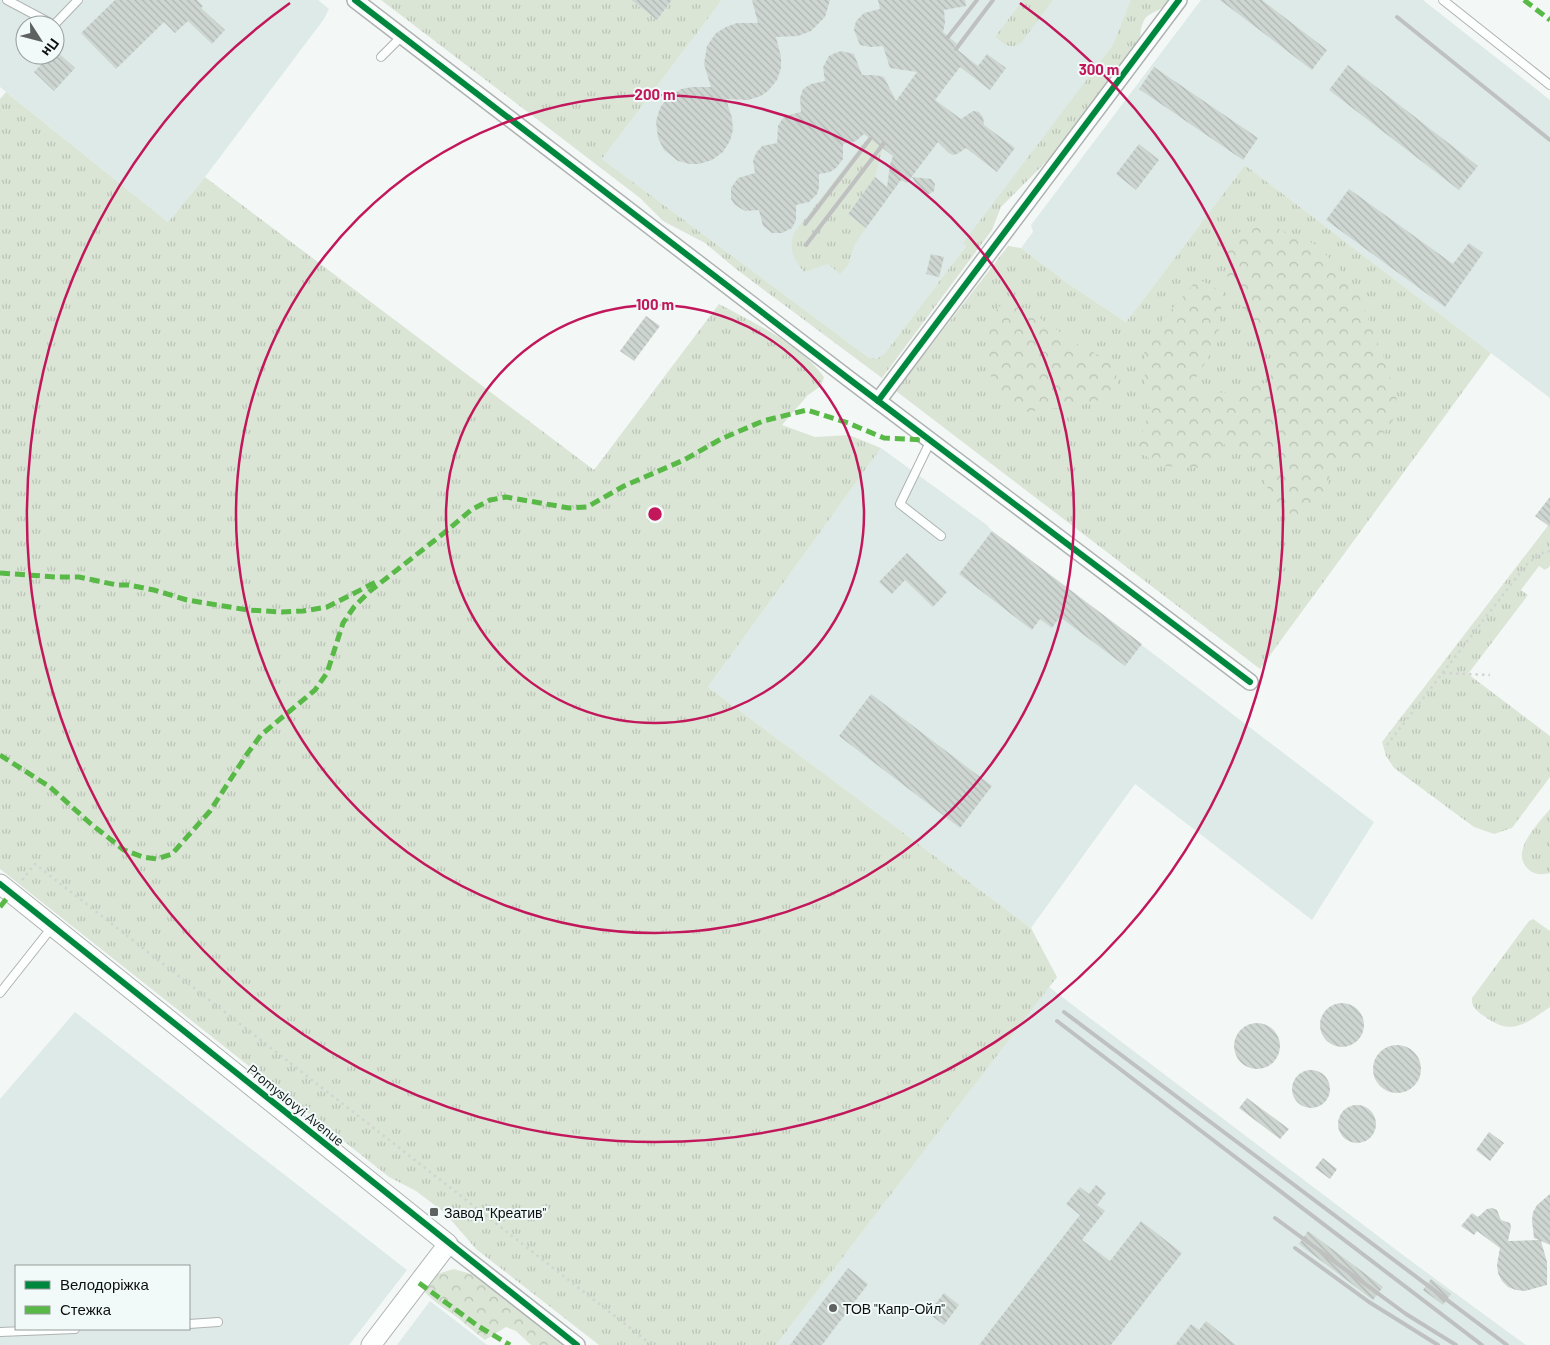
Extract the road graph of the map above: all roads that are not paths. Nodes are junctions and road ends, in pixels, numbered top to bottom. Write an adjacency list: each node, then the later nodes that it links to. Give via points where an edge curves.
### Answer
1 (7, 0): 6 (lane)
2 (78, 0): 6 (lane, via 54,24)
3 (355, 0): 7 (street)
4 (1179, 0): 10 (street)
5 (1443, 0): 9 (lane)
6 (18, 2)
7 (402, 36): 8 (lane); 10 (street)
8 (381, 57)
9 (1550, 85)
10 (878, 401): 11 (street)
11 (931, 440): 12 (lane, via 900,504); 13 (street)
12 (940, 536)
13 (1250, 682)
14 (6, 889): 15 (street, Promyslovyi Avenue)
15 (53, 926): 16 (lane); 17 (street, Promyslovyi Avenue)
16 (0, 993)
17 (448, 1244): 22 (street); 23 (street, Promyslovyi Avenue)
18 (218, 1322): 19 (lane)
19 (190, 1324)
20 (50, 1330): 21 (lane)
21 (0, 1332)
22 (371, 1345)
23 (577, 1345)

